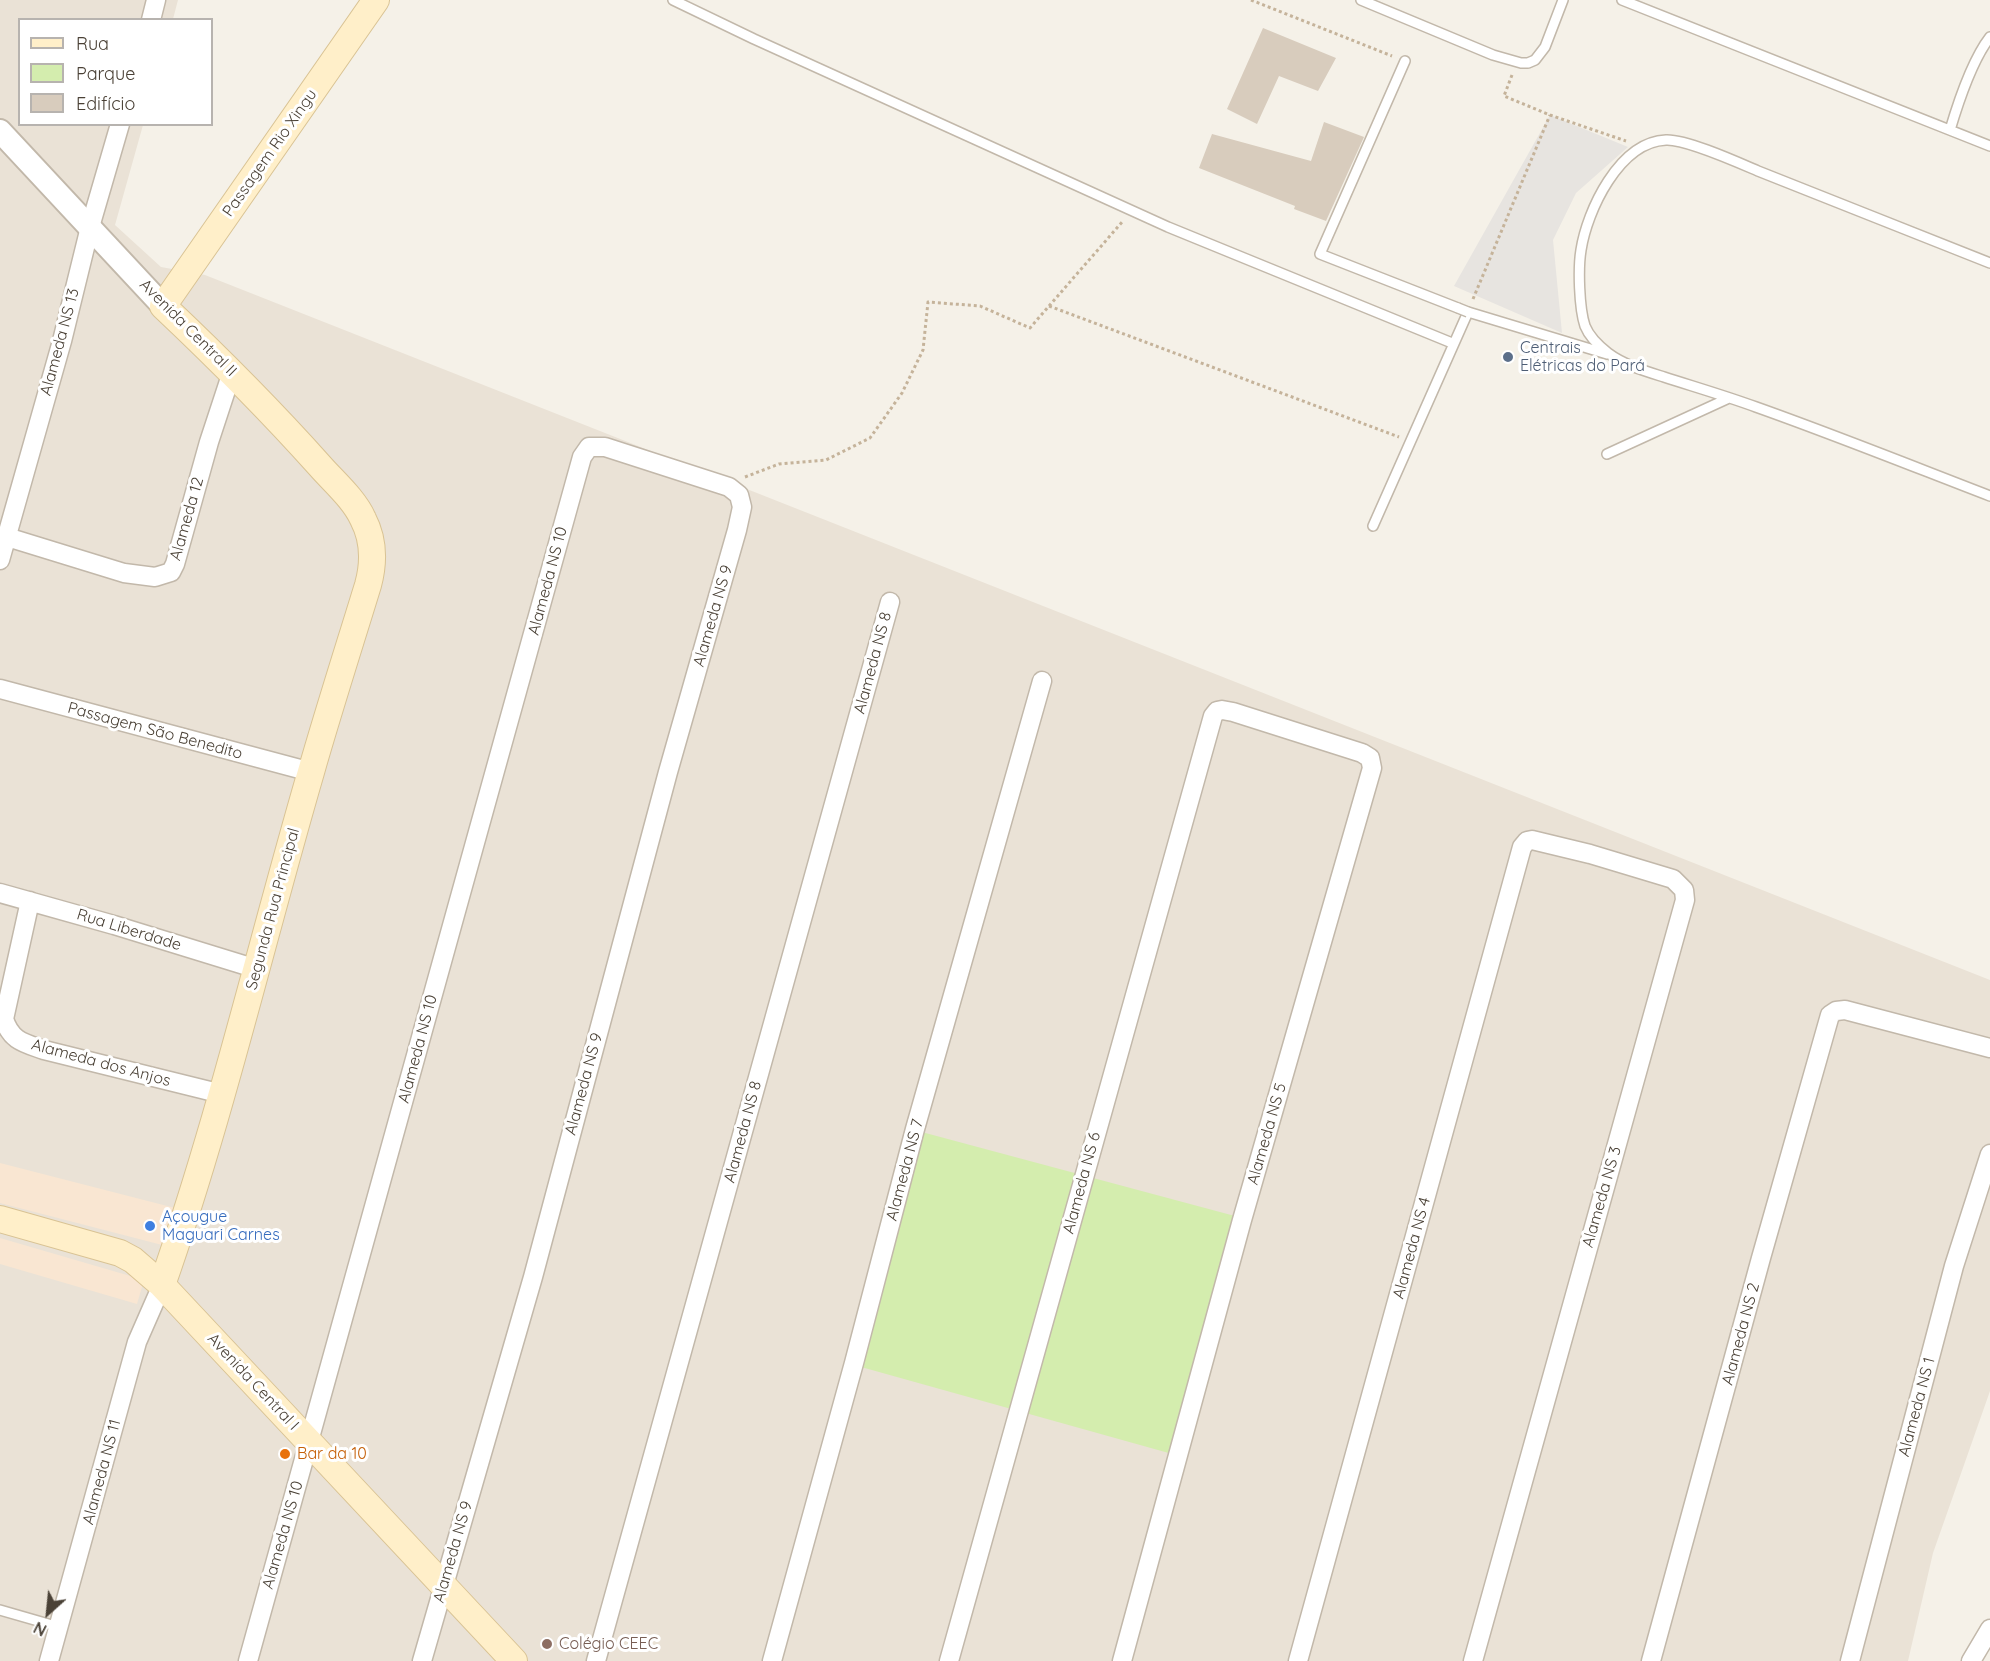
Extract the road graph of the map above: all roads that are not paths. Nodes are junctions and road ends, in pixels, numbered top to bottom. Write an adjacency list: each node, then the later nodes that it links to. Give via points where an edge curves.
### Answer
1 (156, 0): 7 (street)
2 (376, 0): 16 (main road, Passagem Rio Xingu)
3 (673, 0): 18 (lane, via 1238,257)
4 (1361, 0): 5 (lane, via 1517,63 1528,63 1545,47)
5 (1563, 0)
6 (1622, 0): 11 (lane)
7 (152, 18)
8 (1990, 37): 11 (lane)
9 (1405, 61): 17 (lane, via 1320,254)
10 (119, 126): 14 (street, Alameda NS 13)
11 (1950, 130): 13 (lane)
12 (0, 131): 14 (street, Avenida Central II)
13 (1990, 146)
14 (90, 227): 16 (street, Avenida Central II); 27 (street, Alameda NS 13)
15 (1990, 263): 19 (lane, via 1686,143 1653,142 1617,168 1592,211 1581,248 1578,267 1586,328)
16 (164, 306): 20 (main road, Avenida Central II)
17 (1465, 308): 18 (lane); 19 (lane)
18 (1452, 344): 25 (lane)
19 (1610, 354): 21 (lane, via 1635,367)
20 (232, 372): 26 (main road, Avenida Central II, via 351,502); 27 (street, Alameda 12, via 171,572 155,577 124,573)
21 (1729, 398): 22 (lane); 23 (lane)
22 (1606, 454)
23 (1990, 496)
24 (742, 507): 43 (street, Alameda NS 10, via 737,492 724,485 597,446 589,447 582,457); 44 (street, Alameda NS 9, via 532,1277)
25 (1373, 526)
26 (369, 530): 33 (main road, Segunda Rua Principal, via 372,571)
27 (7, 537): 28 (street, Alameda NS 13)
28 (0, 560)
29 (890, 602): 52 (street, Alameda NS 8)
30 (1042, 681): 53 (street, Alameda NS 7, via 915,1129)
31 (0, 689): 33 (street, Passagem São Benedito)
32 (1222, 710): 54 (street, Alameda NS 6, via 1213,716); 55 (street, Alameda NS 5, via 1362,753 1370,758 1372,768 1245,1208)
33 (311, 772): 37 (main road, Segunda Rua Principal)
34 (1532, 840): 56 (street, Alameda NS 4, via 1522,847); 57 (street, Alameda NS 3, via 1673,879 1684,890 1685,900)
35 (0, 893): 36 (street, Rua Liberdade)
36 (30, 901): 37 (street, Rua Liberdade); 39 (street, Alameda dos Anjos, via 4,1019 10,1034 44,1050)
37 (257, 969): 39 (main road, Segunda Rua Principal)
38 (1990, 1048): 58 (street, Alameda NS 2, via 1845,1010 1830,1014)
39 (222, 1094): 42 (main road, Segunda Rua Principal)
40 (1990, 1154): 59 (street, Alameda NS 1, via 1954,1266)
41 (0, 1219): 42 (main road, Avenida Central I, via 120,1253)
42 (162, 1285): 43 (main road, Avenida Central I); 46 (street, Alameda NS 11, via 137,1342)
43 (309, 1442): 44 (main road, Avenida Central I); 49 (street, Alameda NS 10)
44 (443, 1584): 50 (street, Alameda NS 9); 51 (main road, Avenida Central I)
45 (0, 1611): 46 (lane)
46 (59, 1627): 48 (street, Alameda NS 11)
47 (1990, 1629): 60 (street)
48 (49, 1661)
49 (248, 1661)
50 (422, 1661)
51 (514, 1661)
52 (596, 1661)
53 (772, 1661)
54 (949, 1661)
55 (1122, 1661)
56 (1298, 1661)
57 (1473, 1661)
58 (1651, 1661)
59 (1850, 1661)
60 (1971, 1661)

